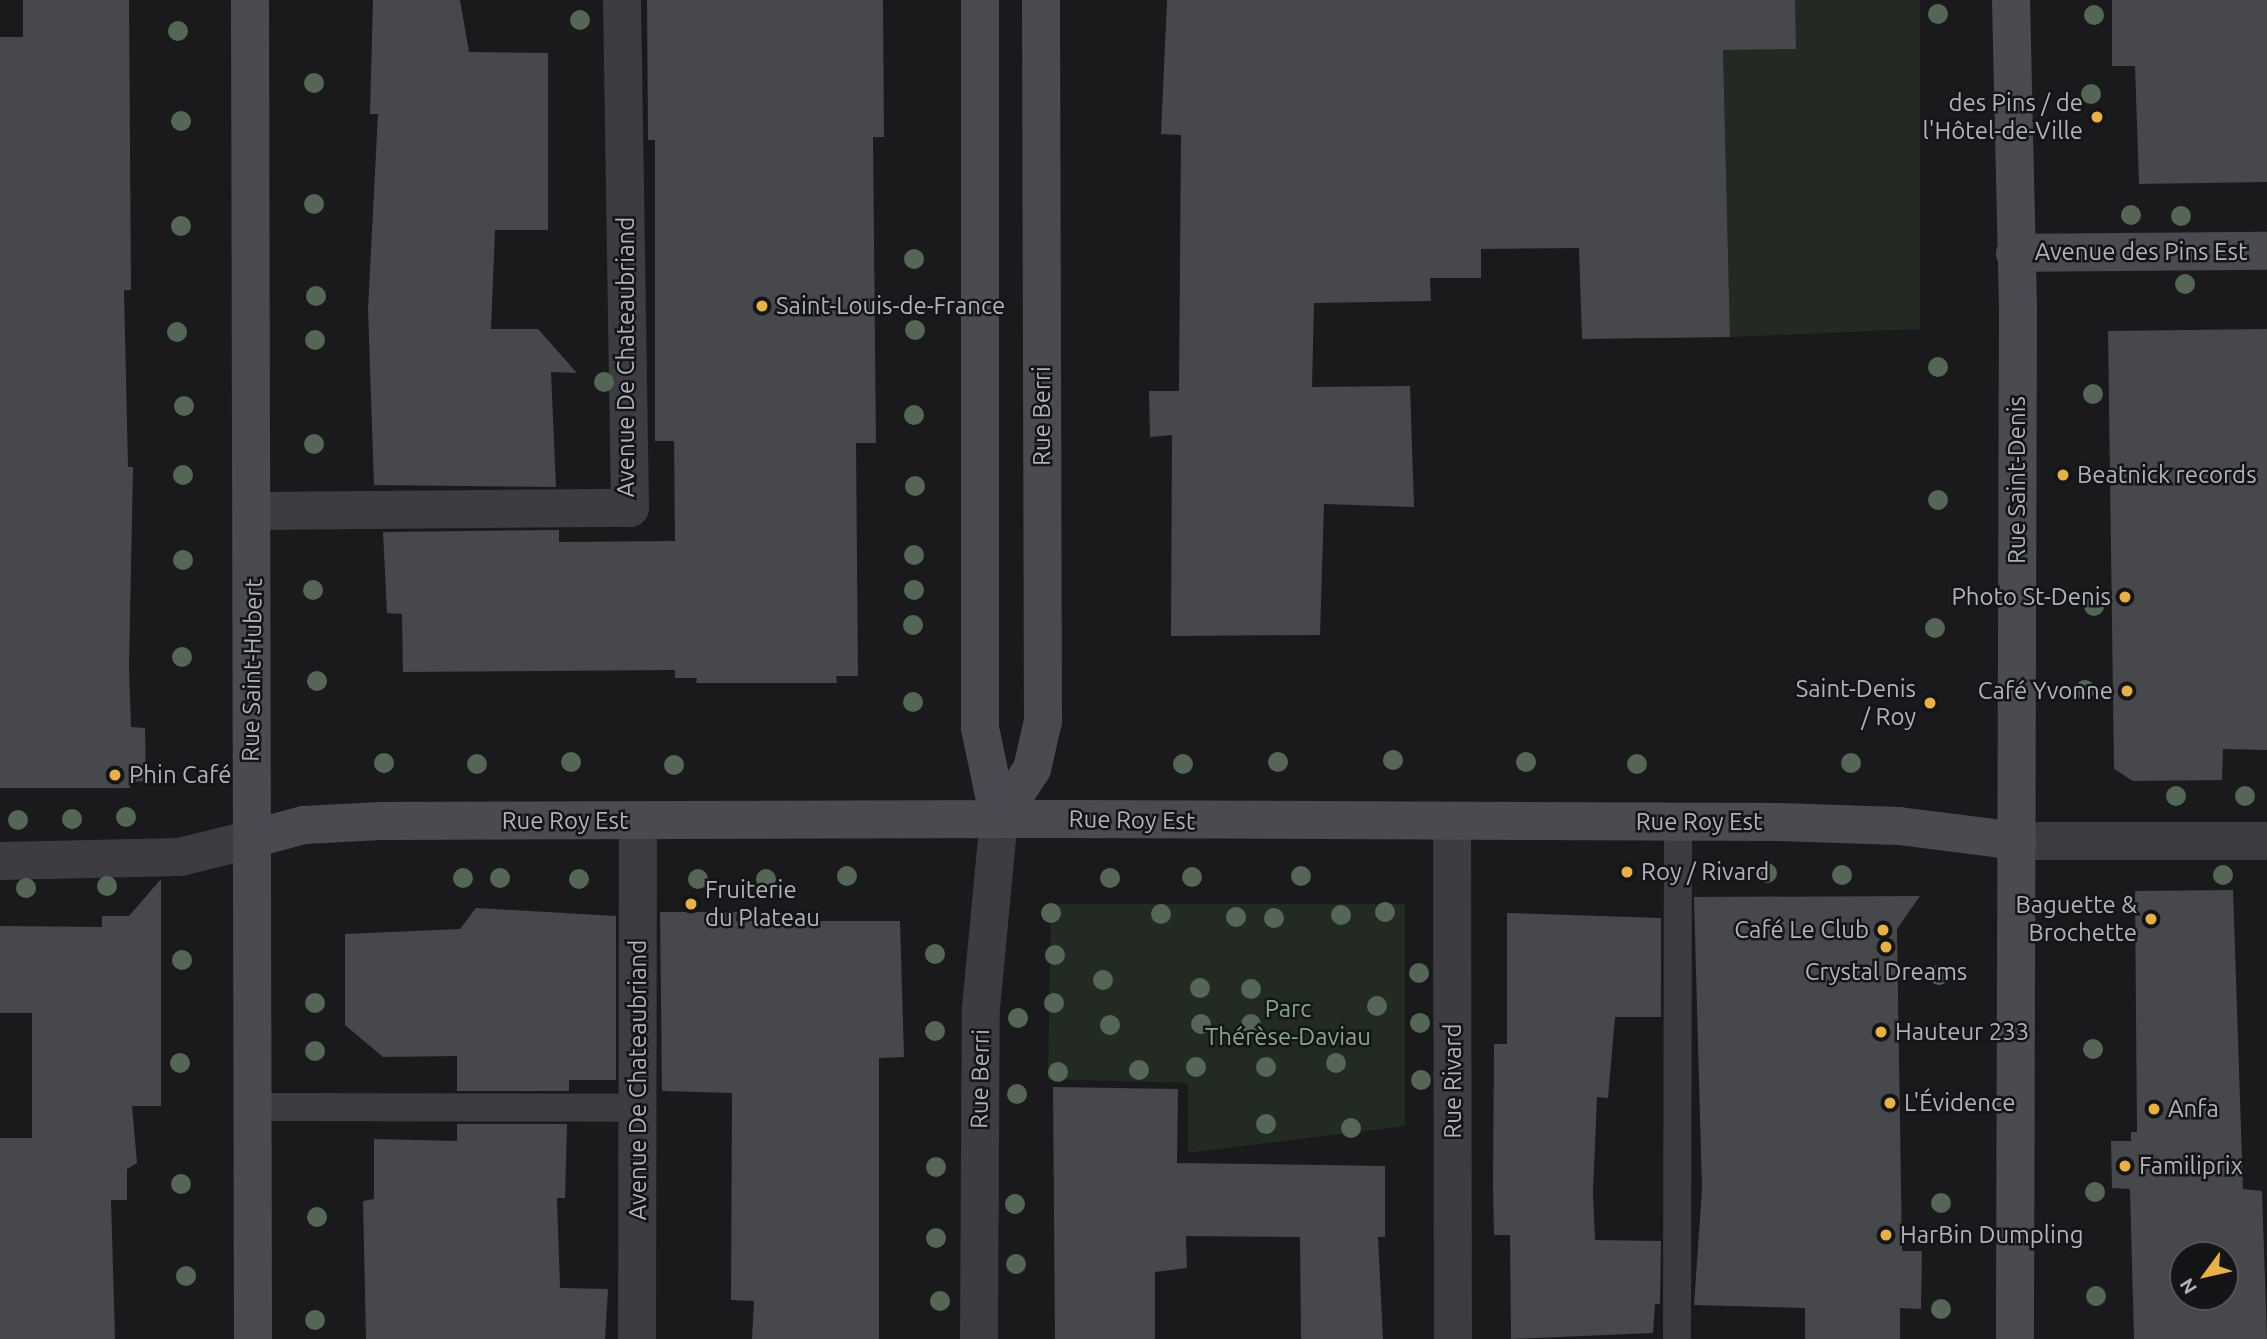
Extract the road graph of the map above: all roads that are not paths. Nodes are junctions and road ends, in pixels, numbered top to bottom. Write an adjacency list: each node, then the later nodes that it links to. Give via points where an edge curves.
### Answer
1 (250, 0): 8 (street, Rue Saint-Hubert)
2 (622, 0): 8 (street, Avenue De Chateaubriand, via 630,508)
3 (980, 0): 9 (street, Rue Berri, via 980,728)
4 (1041, 0): 9 (street, Rue Berri, via 1043,721 1032,769)
5 (2011, 0): 7 (street, Rue Saint-Denis)
6 (2267, 251): 7 (street, Avenue des Pins Est)
7 (2015, 253): 14 (street, Rue Saint-Denis)
8 (253, 511): 13 (street, Rue Saint-Hubert)
9 (999, 819): 10 (street, Rue Roy Est); 12 (street, Rue Roy Est); 21 (street, Rue Berri, via 981,1008)
10 (638, 821): 13 (street, Rue Roy Est, via 382,821 304,825); 18 (street, Avenue De Chateaubriand)
11 (1678, 822): 12 (street, Rue Roy Est); 14 (street, Rue Roy Est, via 1875,825); 23 (lane)
12 (1452, 823): 22 (street, Rue Rivard)
13 (252, 839): 16 (street, Rue Roy Est, via 180,857); 17 (street, Rue Saint-Hubert)
14 (2017, 841): 15 (street, Rue Roy Est); 24 (street, Rue Saint-Denis)
15 (2267, 841)
16 (0, 862)
17 (252, 1107): 18 (lane); 19 (street, Rue Saint-Hubert)
18 (639, 1108): 20 (street, Avenue De Chateaubriand)
19 (253, 1339)
20 (638, 1339)
21 (979, 1339)
22 (1453, 1339)
23 (1677, 1339)
24 (2015, 1339)

